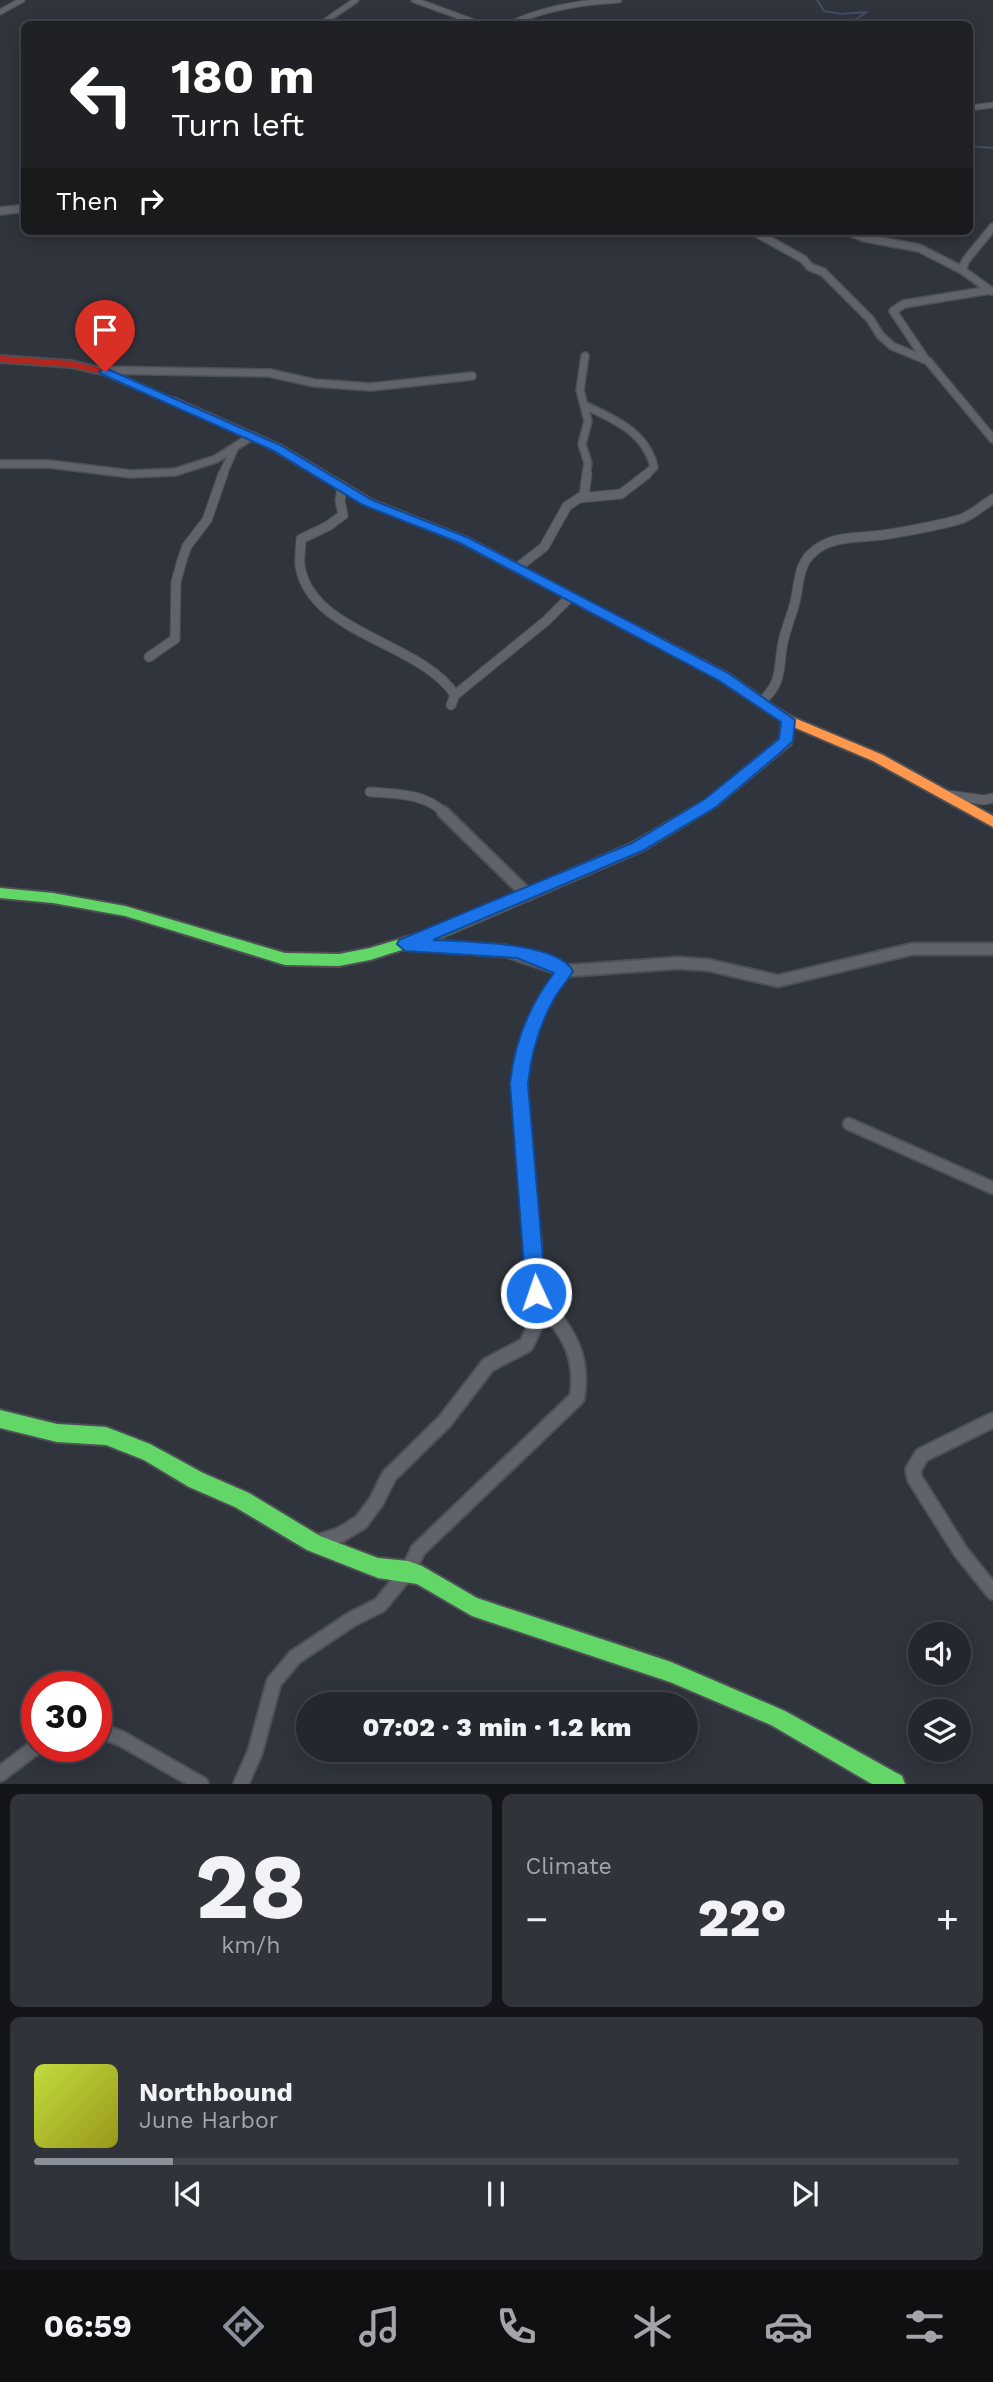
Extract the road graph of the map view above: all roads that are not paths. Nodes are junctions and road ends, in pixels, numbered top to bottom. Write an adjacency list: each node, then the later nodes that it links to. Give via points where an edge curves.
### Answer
1 (22, 0): 5 (street)
2 (356, 0): 6 (street)
3 (414, 0): 7 (street)
4 (619, 0): 8 (street, via 578,3)
5 (0, 12)
6 (324, 21)
7 (472, 21)
8 (516, 21)
9 (993, 105): 10 (street)
10 (973, 108)
11 (21, 208): 12 (street)
12 (0, 211)
13 (993, 227): 16 (street)
14 (759, 235): 20 (street, via 824,272 892,346)
15 (857, 235): 16 (street, via 919,248)
16 (962, 270): 17 (street)
17 (991, 291): 20 (street, via 904,304 893,311)
18 (585, 356): 23 (street, via 580,376)
19 (0, 359): 21 (street)
20 (926, 360): 25 (street)
21 (98, 370): 22 (street, via 260,373 371,387); 24 (street)
22 (472, 376)
23 (584, 405): 29 (street, via 588,421 582,444 588,463 585,490); 29 (street, via 641,438 653,454 654,467 616,498)
24 (252, 436): 26 (street); 28 (street)
25 (993, 439)
26 (235, 447): 27 (street, via 216,459 174,472 131,474 49,464); 33 (street, via 207,520 183,557 176,582 174,639)
27 (0, 464)
28 (342, 486): 31 (street); 34 (street, via 343,514 301,539 299,570 311,592 347,623 433,672)
29 (579, 498): 31 (street, via 566,506 544,547)
30 (993, 499): 35 (street, via 964,518 846,538 813,551 798,580 779,678)
31 (517, 568): 32 (street)
32 (570, 597): 34 (street, via 561,610); 35 (street)
33 (149, 657)
34 (455, 695): 36 (street)
35 (762, 701): 37 (street)
36 (451, 705)
37 (788, 720): 39 (street, via 878,758); 43 (street, via 786,741 710,803 637,847)
38 (370, 792): 43 (street, via 433,802)
39 (947, 795): 40 (street); 41 (street)
40 (993, 798)
41 (993, 822)
42 (0, 893): 44 (street, via 125,911 285,958 339,960)
43 (527, 895): 44 (street)
44 (405, 944): 46 (street, via 517,951)
45 (993, 949): 46 (street, via 912,949 778,981 678,963)
46 (565, 971): 49 (street, via 531,1028 519,1084)
47 (849, 1124): 48 (street)
48 (993, 1188)
49 (536, 1293): 52 (street, via 536,1324 526,1345 488,1365 445,1421 389,1476 361,1522); 53 (street, via 576,1349 583,1377 578,1398 418,1550)
50 (0, 1419): 52 (street, via 57,1433 106,1436 150,1453)
51 (993, 1420): 54 (street, via 922,1455 913,1470 953,1540)
52 (314, 1543): 53 (street, via 378,1568)
53 (408, 1571): 59 (street, via 380,1605 295,1657 274,1682 255,1752); 60 (street, via 472,1606 683,1677 778,1718)
54 (993, 1592)
55 (112, 1733): 58 (street)
56 (21, 1758): 57 (street)
57 (0, 1774)
58 (201, 1783)
59 (241, 1783)
60 (894, 1783)

